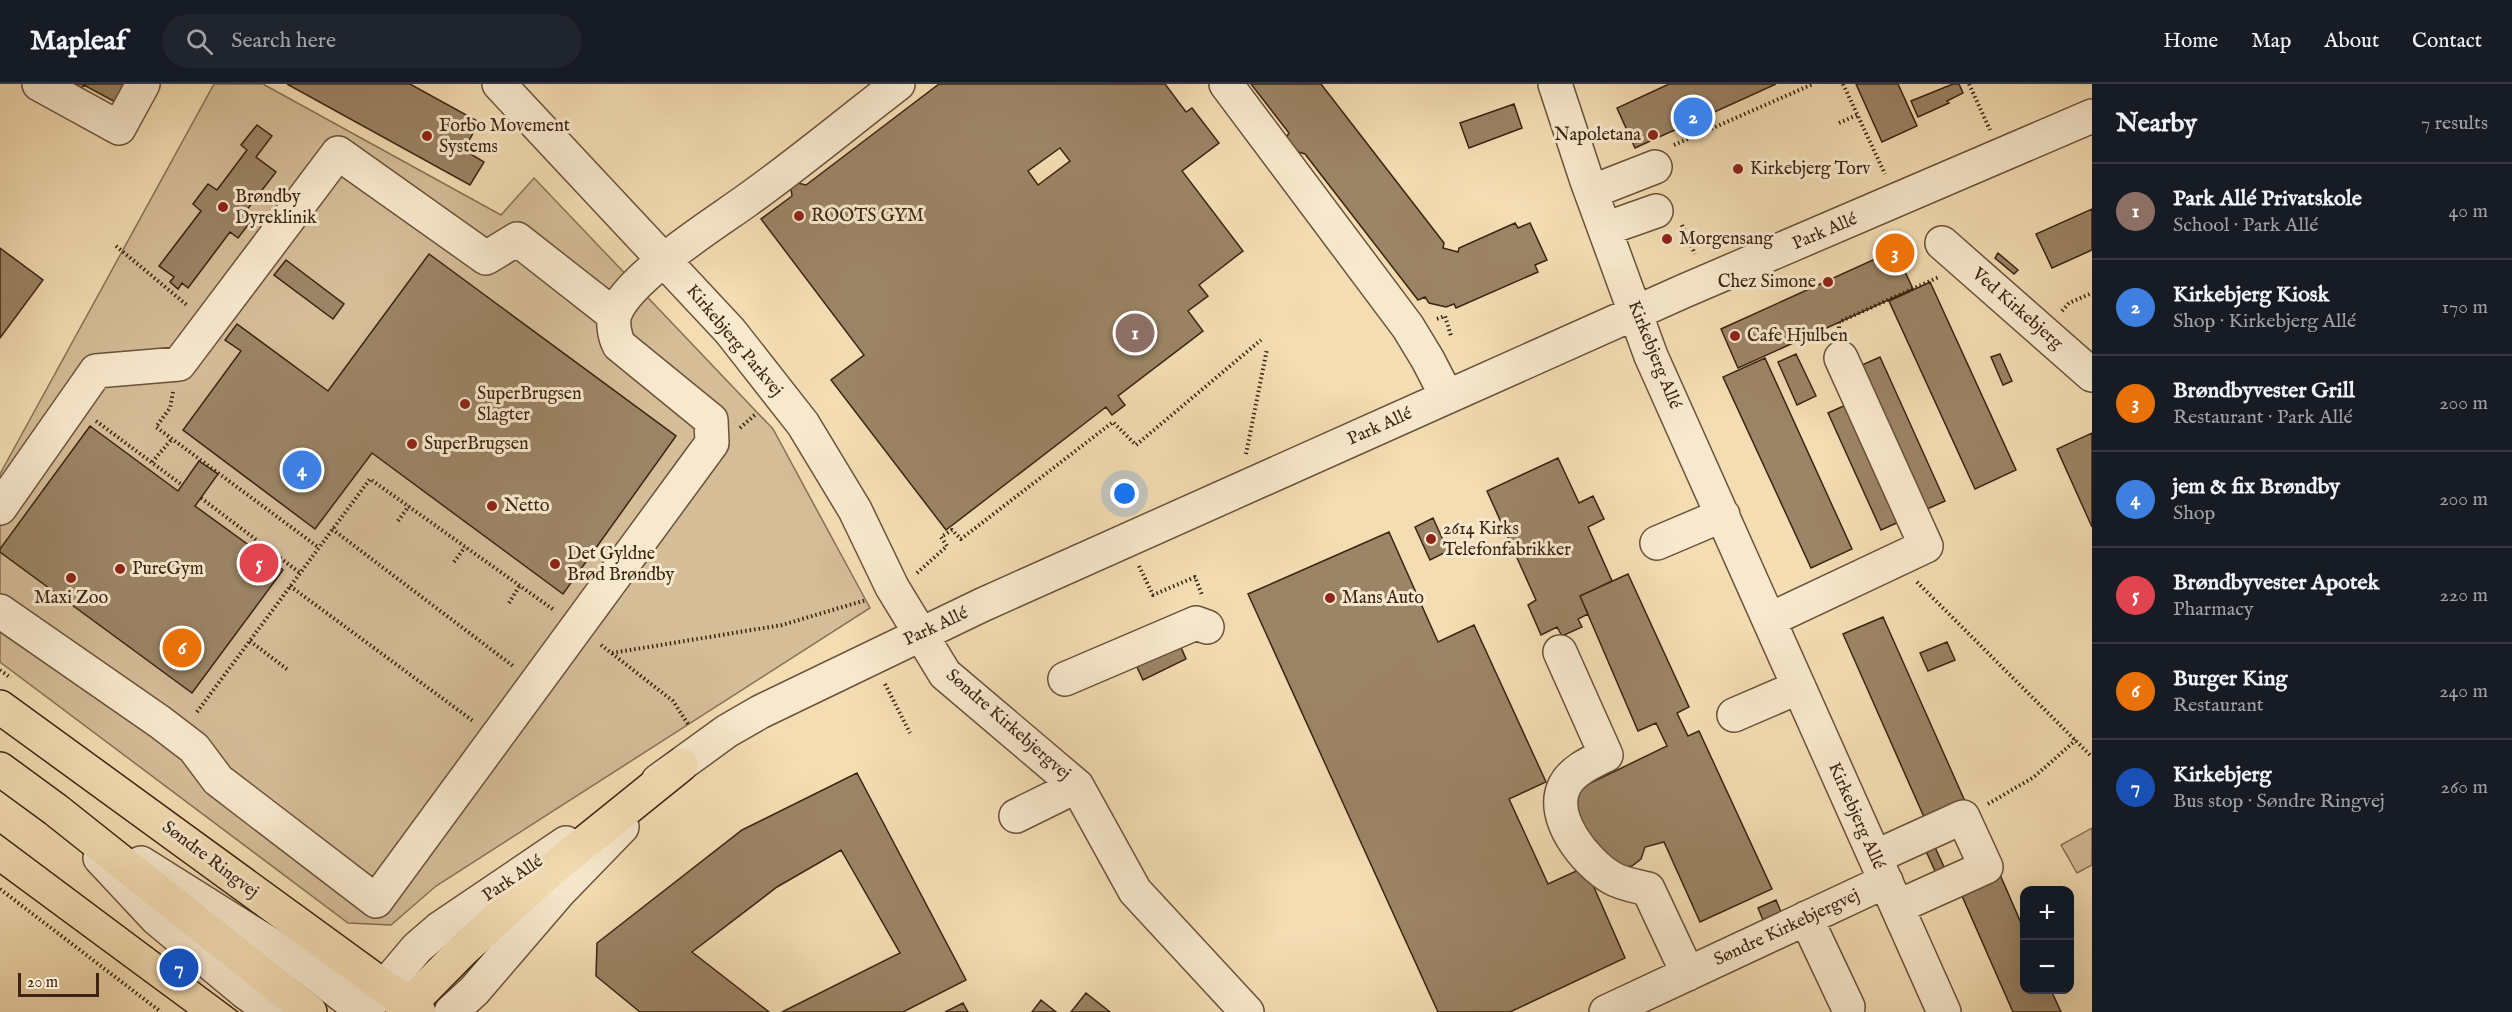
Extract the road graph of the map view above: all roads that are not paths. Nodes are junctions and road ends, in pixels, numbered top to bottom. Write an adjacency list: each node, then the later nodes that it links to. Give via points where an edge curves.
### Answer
1 (39, 84): 2 (street, via 119,128)
2 (143, 84)
3 (500, 84): 13 (street, Kirkebjerg Parkvej)
4 (898, 84): 13 (street)
5 (1226, 84): 18 (street, via 1401,317)
6 (1555, 84): 9 (street, Kirkebjerg Allé)
7 (2092, 116): 14 (street, Park Allé)
8 (1655, 167): 9 (street)
9 (1591, 192): 11 (street, Kirkebjerg Allé)
10 (1656, 212): 11 (street)
11 (1605, 229): 14 (street, Kirkebjerg Allé)
12 (1942, 243): 17 (street, Ved Kirkebjerg)
13 (664, 260): 15 (street, via 636,286); 25 (street, Kirkebjerg Parkvej, via 730,331 803,424 855,510 875,592)
14 (1637, 313): 18 (street, Park Allé); 20 (street, Kirkebjerg Allé)
15 (615, 315): 19 (street, via 517,239 486,258 338,153 179,364 96,371); 22 (street, via 619,345 711,420 712,443 376,901 218,780 194,748 179,736)
16 (1841, 358): 24 (street, via 1926,546)
17 (2092, 375)
18 (1446, 397): 25 (street, Park Allé)
19 (0, 508)
20 (1722, 515): 21 (street); 24 (street, Kirkebjerg Allé)
21 (1657, 543)
22 (0, 611)
23 (1207, 616): 27 (street)
24 (1769, 620): 28 (street, Kirkebjerg Allé)
25 (920, 635): 31 (street, Park Allé, via 760,711); 33 (street, Søndre Kirkebjergvej, via 945,674)
26 (1560, 652): 38 (street, via 1606,755 1586,765 1565,784 1562,817 1570,836 1604,873 1614,880 1648,889)
27 (1065, 679)
28 (1799, 687): 30 (street); 36 (street, Kirkebjerg Allé)
29 (0, 707): 39 (main road, Søndre Ringvej)
30 (1734, 715)
31 (693, 756): 39 (main road, via 552,869 464,949); 43 (street, Park Allé, via 559,892 474,991)
32 (0, 769): 34 (main road)
33 (1077, 786): 35 (street, Søndre Kirkebjergvej); 44 (street, Søndre Kirkebjergvej, via 1135,891)
34 (56, 810): 39 (street, via 287,954); 41 (street, via 157,919); 42 (main road)
35 (1016, 816)
36 (1886, 882): 36 (street, via 1964,817 1986,867); 37 (street, Søndre Kirkebjergvej); 46 (street, Kirkebjerg Allé)
37 (1806, 918): 38 (street, Søndre Kirkebjergvej); 40 (street)
38 (1688, 974): 45 (street, Søndre Kirkebjergvej)
39 (386, 1007)
40 (1848, 1007)
41 (273, 1012)
42 (310, 1012)
43 (451, 1012)
44 (1247, 1012)
45 (1606, 1012)
46 (1944, 1012)

